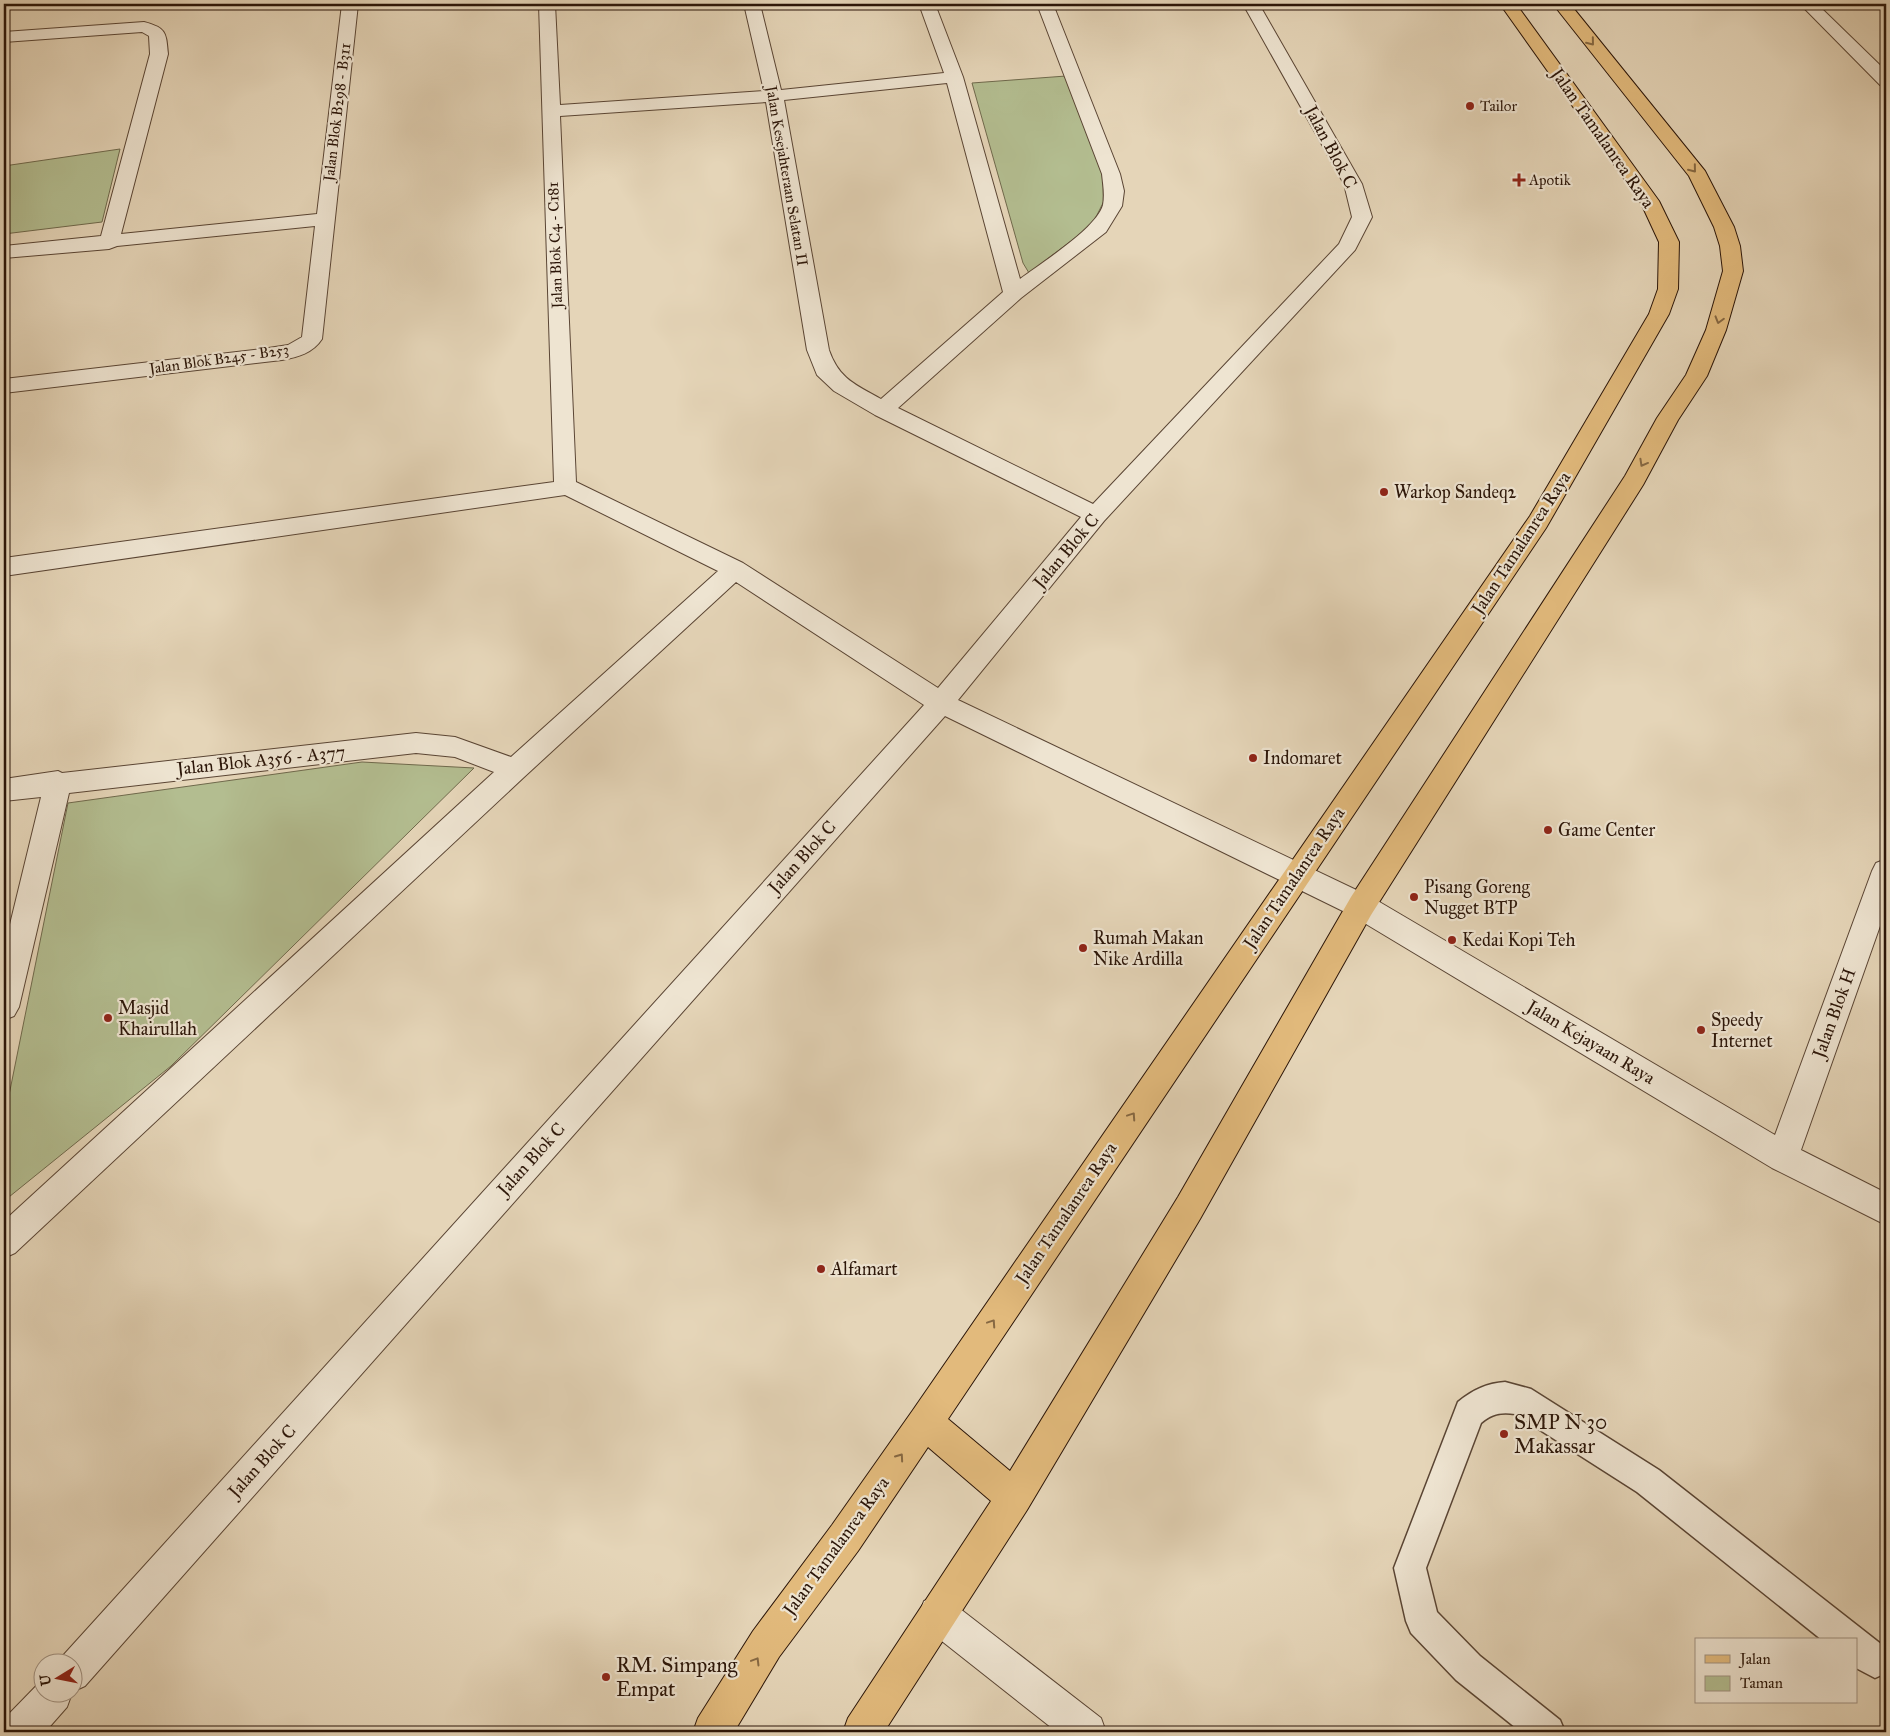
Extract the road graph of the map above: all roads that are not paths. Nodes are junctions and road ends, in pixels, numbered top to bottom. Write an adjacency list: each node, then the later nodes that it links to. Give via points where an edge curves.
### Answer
1 (350, 4): 15 (street, Jalan Blok B298 - B311)
2 (547, 4): 14 (street, Jalan Blok C4 - C181)
3 (752, 4): 13 (street, Jalan Kesejahteraan Selatan II)
4 (927, 4): 11 (street)
5 (1044, 4): 18 (street, via 1111,174 1114,191 1112,206 1100,228)
6 (1251, 4): 22 (street, Jalan Blok C, via 1353,184 1362,217 1348,246)
7 (1508, 4): 30 (main road, Jalan Tamalanrea Raya, via 1649,201 1669,242 1668,289 1659,314 1538,522)
8 (1561, 4): 32 (main road, one-way to 32, via 1698,176 1724,227 1733,270 1716,330 1696,376 1629,487)
9 (1808, 4): 12 (street)
10 (4, 37): 16 (street, via 144,27 157,33 159,54)
11 (954, 77): 13 (street); 18 (street)
12 (1886, 81)
13 (774, 96): 14 (street); 20 (street, Jalan Kesejahteraan Selatan II, via 818,350 825,370 836,381)
14 (550, 111): 21 (street, Jalan Blok C4 - C181)
15 (324, 220): 16 (street); 19 (street, Jalan Blok B245 - B253, via 312,339 306,345 262,356)
16 (109, 243): 17 (street)
17 (4, 252)
18 (1014, 294): 20 (street)
19 (4, 386)
20 (883, 410): 22 (street, Jalan Kesejahteraan Selatan II)
21 (565, 486): 23 (street); 24 (street, Jalan Kejayaan Raya)
22 (1096, 515): 25 (street, Jalan Blok C)
23 (4, 567)
24 (734, 569): 25 (street, Jalan Kejayaan Raya); 26 (street)
25 (940, 703): 30 (street, Jalan Kejayaan Raya); 41 (street, Jalan Blok C)
26 (514, 770): 27 (street, Jalan Blok A356 - A377, via 467,748 416,743); 36 (street)
27 (58, 782): 28 (street, Jalan Blok A356 - A377); 33 (street)
28 (4, 790)
29 (1886, 871): 31 (street, Jalan Blok H)
30 (1297, 873): 32 (street, Jalan Kejayaan Raya); 37 (main road, Jalan Tamalanrea Raya, one-way to 30)
31 (1880, 904): 34 (street, Jalan Blok H)
32 (1361, 906): 34 (street, Jalan Kejayaan Raya); 38 (main road, via 1189,1208)
33 (4, 1007)
34 (1783, 1157): 35 (street, Jalan Kejayaan Raya)
35 (1886, 1210)
36 (4, 1242)
37 (925, 1422): 38 (main road); 44 (main road, Jalan Tamalanrea Raya, one-way to 37, via 766,1644 845,1538)
38 (1014, 1497): 39 (main road)
39 (937, 1614): 45 (main road); 46 (street)
40 (1846, 1638): 47 (lane, via 1648,1481 1520,1400 1491,1398 1469,1413 1410,1568 1423,1621 1468,1668)
41 (82, 1662)
42 (45, 1704): 43 (street)
43 (19, 1732)
44 (712, 1732)
45 (862, 1732)
46 (1087, 1732)
47 (1548, 1732)

